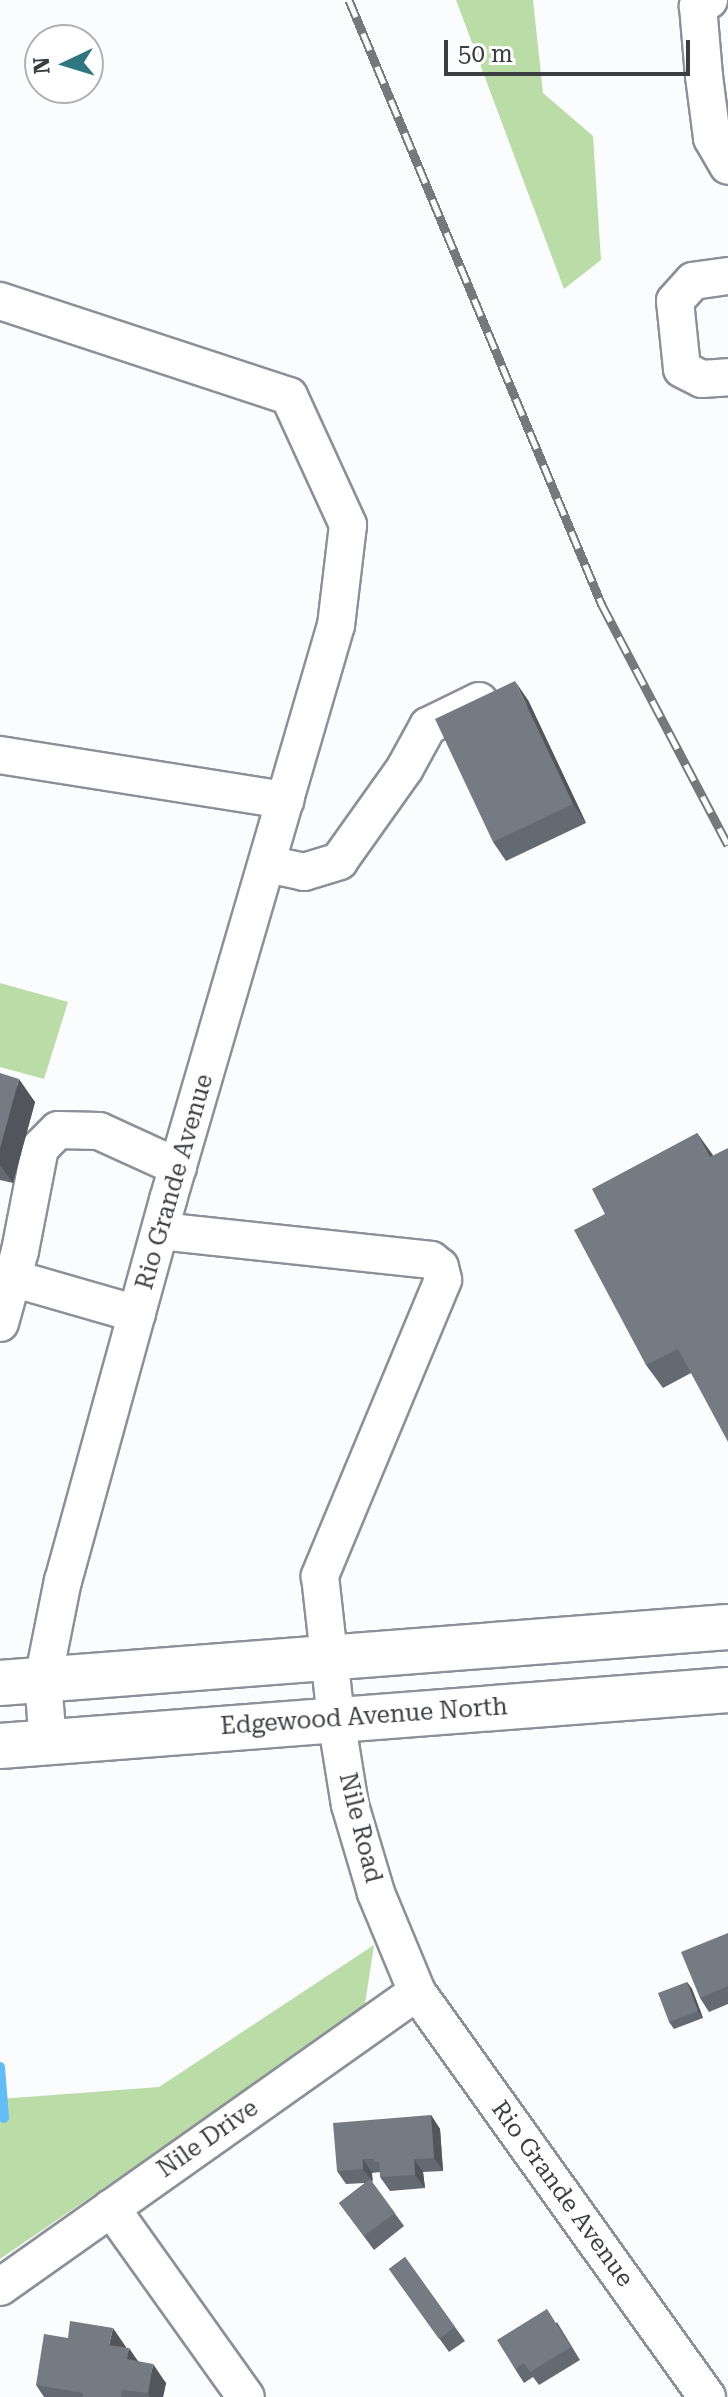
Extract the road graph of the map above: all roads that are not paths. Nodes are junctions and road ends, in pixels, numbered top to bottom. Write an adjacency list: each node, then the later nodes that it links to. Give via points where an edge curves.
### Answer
1 (709, 0): 2 (street, via 698,6 704,76 712,138)
2 (728, 166)
3 (728, 276): 5 (street, via 693,281 675,301 682,369 702,379)
4 (0, 301): 8 (street, Rio Grande Avenue, via 289,396 348,525 336,625)
5 (728, 377)
6 (514, 685): 9 (street, via 428,726 339,861 304,872)
7 (0, 755): 8 (street)
8 (285, 800): 9 (street, Rio Grande Avenue)
9 (267, 864): 10 (street, Rio Grande Avenue)
10 (178, 1167): 11 (street, Rio Grande Avenue); 12 (street, via 99,1131 58,1130 40,1148)
11 (160, 1231): 13 (street, Rio Grande Avenue); 16 (street, Nile Road, via 431,1260 440,1267 443,1280 320,1576)
12 (11, 1258): 13 (street); 14 (street)
13 (137, 1314): 17 (street, Rio Grande Avenue, via 63,1580)
14 (0, 1323)
15 (728, 1627): 16 (main road)
16 (330, 1656): 17 (main road); 20 (street, Nile Road)
17 (43, 1680): 18 (main road); 21 (street, Rio Grande Avenue)
18 (0, 1683)
19 (728, 1690): 20 (main road, Edgewood Avenue North)
20 (336, 1719): 21 (main road, Edgewood Avenue North); 23 (street, Nile Road, via 350,1805 376,1893)
21 (48, 1743): 22 (main road, Edgewood Avenue North)
22 (0, 1746)
23 (417, 1992): 24 (street, Nile Drive); 27 (street, Rio Grande Avenue)
24 (111, 2208): 25 (street, Nile Drive); 26 (street)
25 (0, 2287)
26 (246, 2397)
27 (707, 2397)

